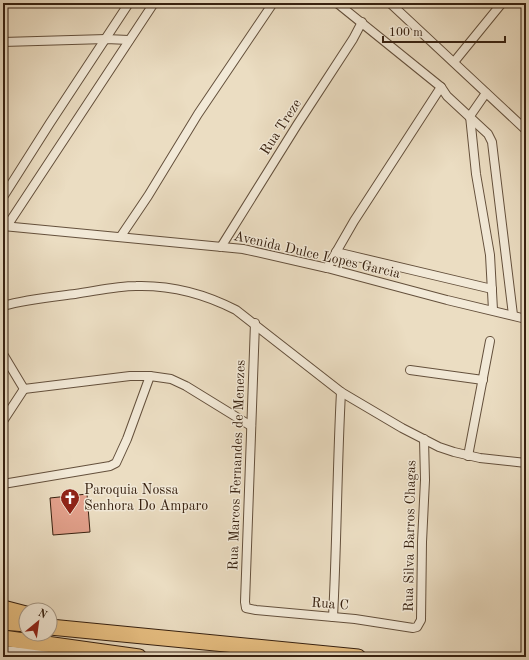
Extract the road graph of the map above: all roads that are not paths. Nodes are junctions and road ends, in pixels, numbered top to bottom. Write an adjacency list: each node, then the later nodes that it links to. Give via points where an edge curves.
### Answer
1 (129, 3): 8 (street)
2 (154, 3): 9 (street)
3 (273, 3): 18 (street, via 198,114)
4 (338, 3): 7 (street)
5 (390, 3): 11 (street)
6 (502, 3): 11 (street)
7 (362, 22): 12 (street); 19 (street, Rua Treze)
8 (106, 39): 9 (street); 10 (street); 16 (street)
9 (129, 40): 17 (street)
10 (3, 42)
11 (454, 62): 13 (street)
12 (441, 88): 14 (street); 20 (street)
13 (486, 93): 14 (street); 15 (street)
14 (470, 116): 22 (street, via 476,174 490,255); 25 (street, via 488,134 492,142)
15 (526, 130)
16 (3, 197)
17 (5, 226): 18 (street, Avenida Dulce Lopes Garcia)
18 (121, 236): 19 (street, Avenida Dulce Lopes Garcia)
19 (221, 247): 21 (street, Avenida Dulce Lopes Garcia, via 244,249)
20 (336, 252): 21 (street); 22 (street)
21 (327, 268): 24 (street, Avenida Dulce Lopes Garcia)
22 (492, 289): 24 (street)
23 (3, 306): 27 (street, via 113,288 154,286 185,291 220,302)
24 (493, 310): 25 (street, Avenida Dulce Lopes Garcia)
25 (513, 315): 26 (street, Avenida Dulce Lopes Garcia)
26 (526, 319)
27 (255, 323): 34 (street); 36 (street, Rua Marcos Fernandes de Menezes)
28 (490, 341): 32 (street)
29 (3, 354): 33 (street)
30 (410, 370): 32 (street)
31 (150, 376): 33 (street, via 130,376); 36 (street, via 178,381); 40 (street, via 116,463)
32 (483, 380): 38 (street)
33 (24, 389): 35 (street)
34 (341, 392): 37 (street); 44 (street)
35 (3, 421)
36 (251, 426): 42 (street, Rua Marcos Fernandes de Menezes)
37 (424, 439): 38 (street, via 439,447); 49 (street, Rua Silva Barros Chagas, via 421,620 417,627)
38 (468, 456): 39 (street)
39 (526, 463)
40 (3, 484)
41 (3, 608): 43 (highway)
42 (246, 608): 44 (street, Rua C)
43 (18, 612)
44 (333, 617): 49 (street, Rua C)
45 (3, 622): 47 (highway)
46 (58, 622): 50 (highway)
47 (18, 623)
48 (58, 628): 50 (highway)
49 (413, 628)
50 (83, 630): 55 (highway)
51 (3, 638): 54 (highway)
52 (3, 652): 53 (street)
53 (61, 657)
54 (139, 657)
55 (358, 657)

